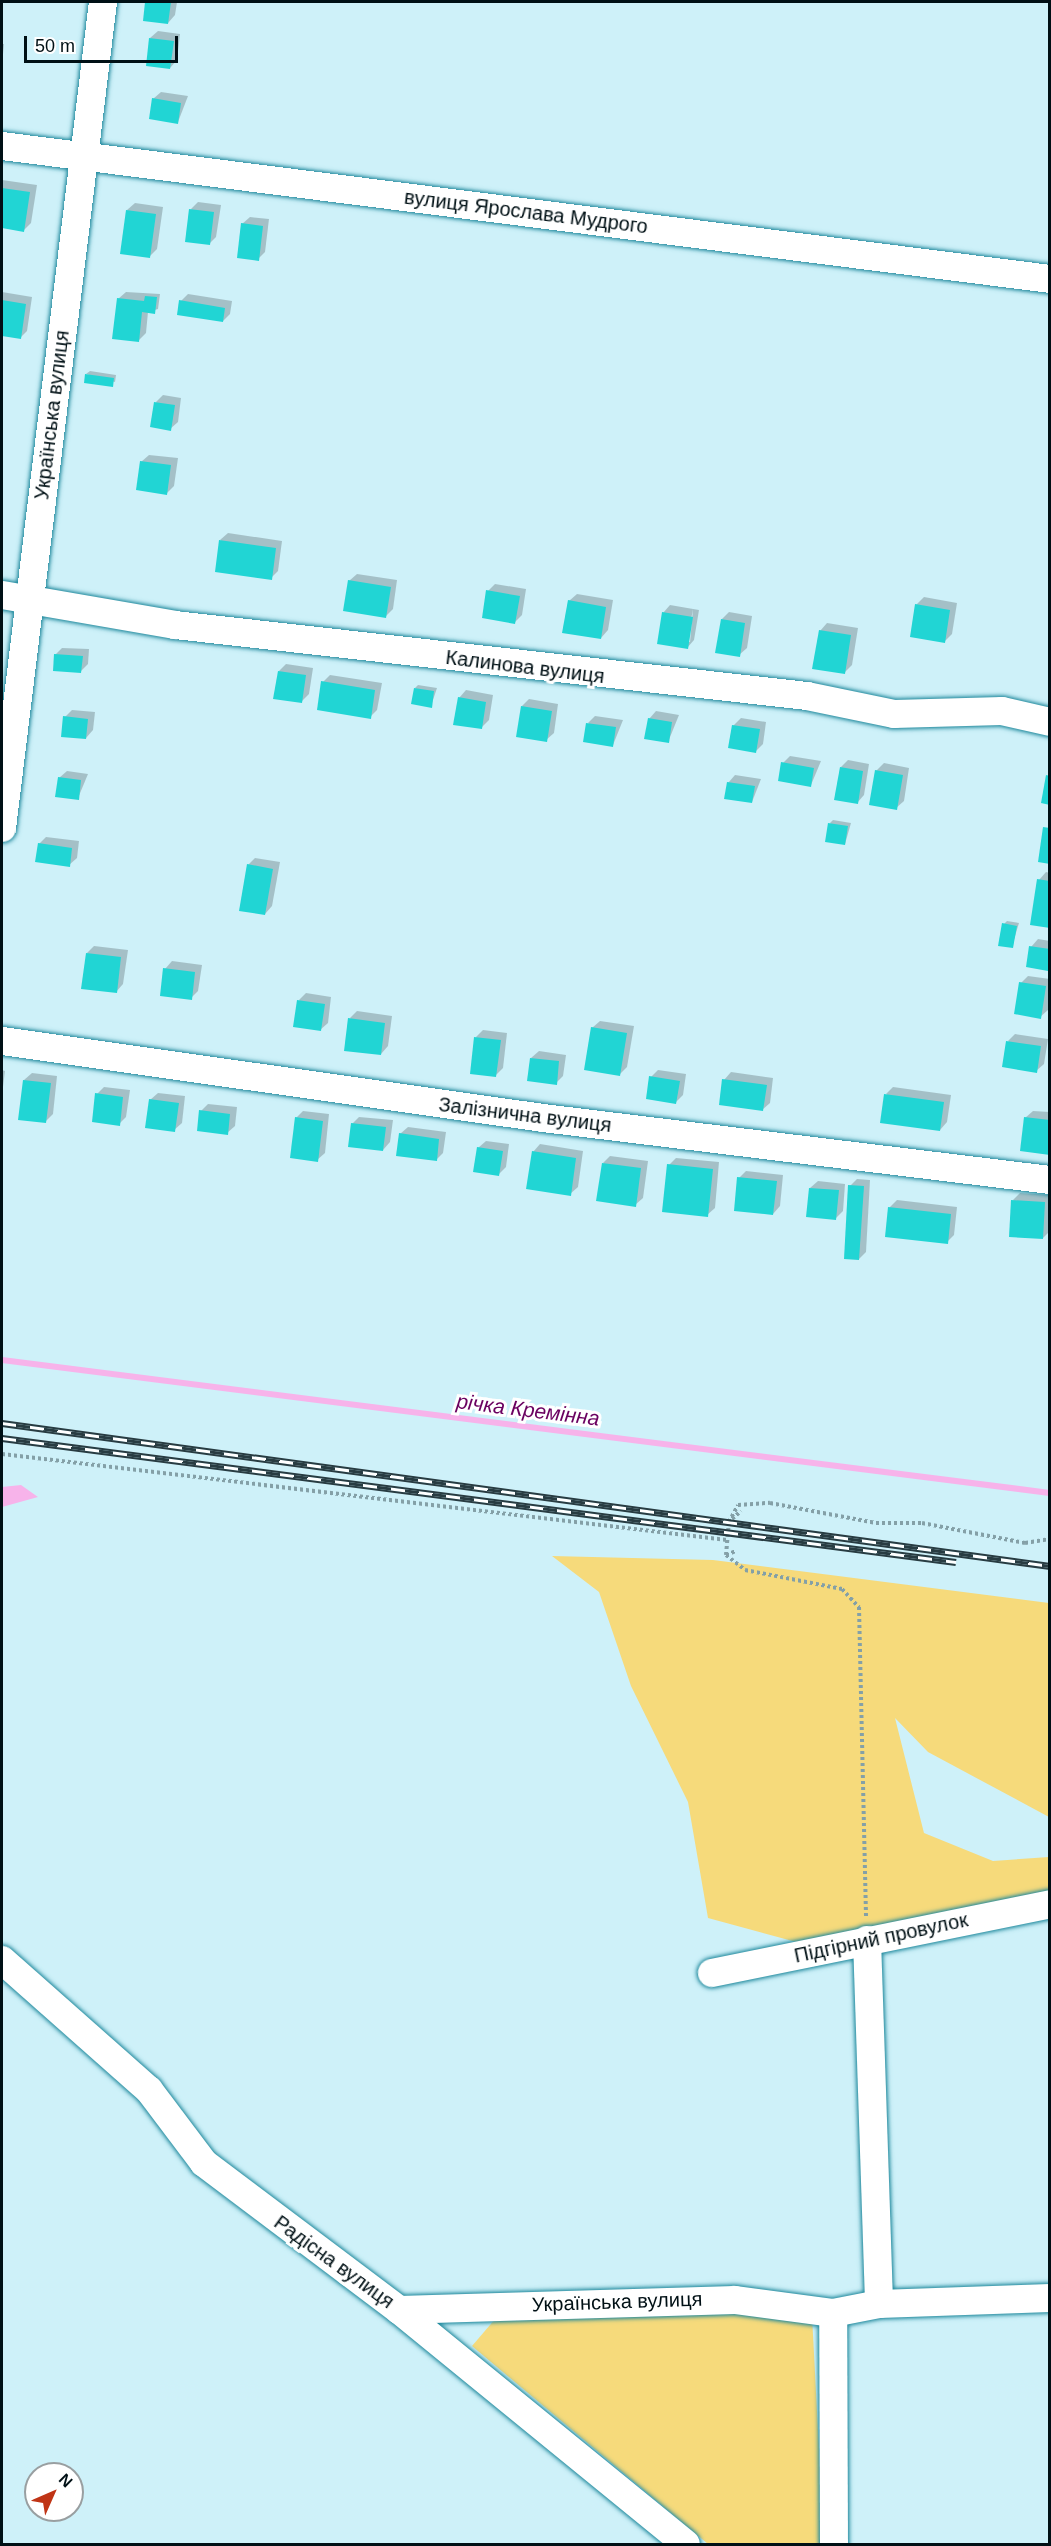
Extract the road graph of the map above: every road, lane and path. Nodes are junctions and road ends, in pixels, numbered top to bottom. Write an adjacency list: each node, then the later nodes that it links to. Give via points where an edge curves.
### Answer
1 (103, 2): 3 (street, Українська вулиця)
2 (2, 146): 3 (street, вулиця Ярослава Мудрого)
3 (82, 156): 4 (street, вулиця Ярослава Мудрого); 6 (street, Українська вулиця)
4 (1050, 279)
5 (2, 595): 6 (street, Калинова вулиця)
6 (30, 601): 7 (street, Калинова вулиця, via 175,625 807,696 894,714 1002,711); 8 (street, Українська вулиця)
7 (1050, 722)
8 (2, 828)
9 (2, 1041): 10 (street, Залізнична вулиця, via 543,1118)
10 (1050, 1180)
11 (2, 1454): 15 (path)
12 (741, 1511): 13 (path)
13 (729, 1522): 14 (path, via 738,1505 770,1503 876,1523 922,1523 1025,1543); 15 (path)
14 (1050, 1539)
15 (727, 1540): 17 (path)
16 (736, 1551): 17 (path)
17 (726, 1555): 19 (path, via 746,1570 842,1589 859,1606)
18 (1050, 1904): 19 (street, Підгірний провулок)
19 (867, 1940): 21 (street, Підгірний провулок); 23 (street)
20 (2, 1959): 24 (street, Радісна вулиця, via 149,2090 204,2163)
21 (712, 1973)
22 (1050, 2298): 23 (street, Українська вулиця)
23 (879, 2304): 25 (street, Українська вулиця)
24 (399, 2310): 25 (street, Українська вулиця, via 735,2300); 26 (street, Радісна вулиця)
25 (831, 2317): 27 (street)
26 (686, 2544)
27 (834, 2544)

